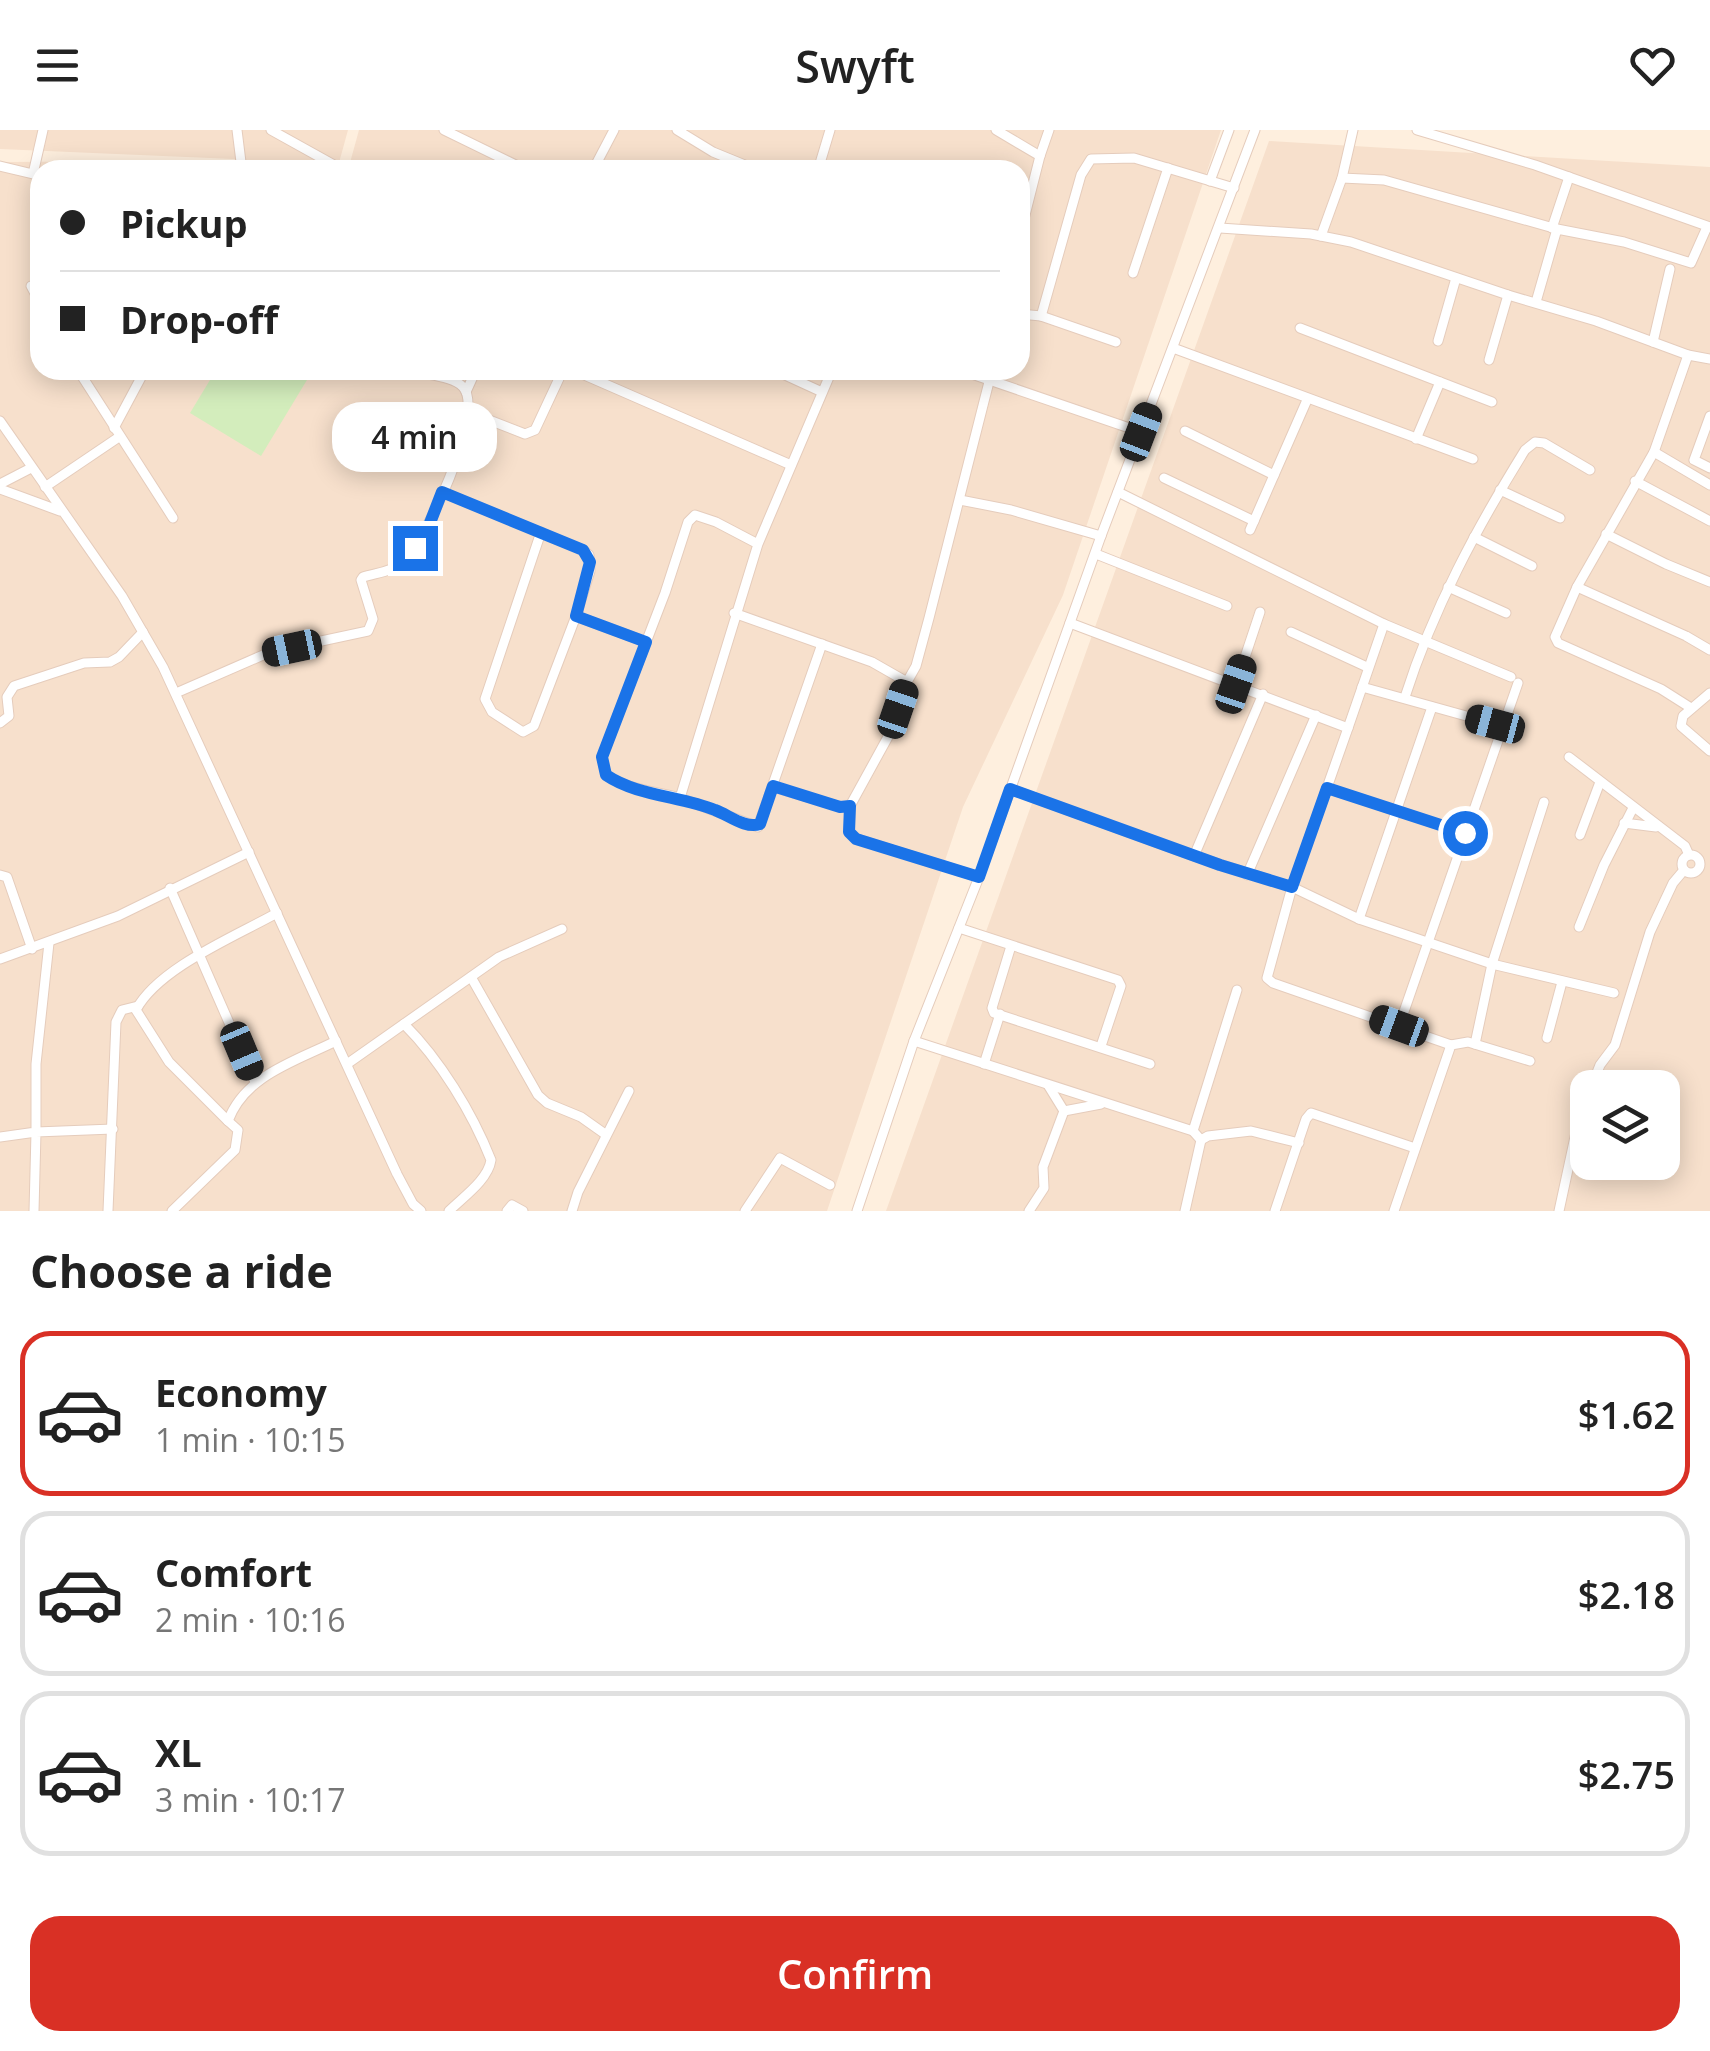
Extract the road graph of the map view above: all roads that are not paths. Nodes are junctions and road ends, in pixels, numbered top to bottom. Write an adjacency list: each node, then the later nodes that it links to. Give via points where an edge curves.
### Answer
1 (43, 130): 16 (street)
2 (237, 130): 17 (street)
3 (271, 130): 18 (street)
4 (444, 130): 14 (street)
5 (614, 130): 20 (street)
6 (676, 130): 21 (street)
7 (830, 130): 22 (street)
8 (996, 130): 15 (street)
9 (1050, 130): 15 (street)
10 (1229, 130): 28 (street)
11 (1255, 130): 29 (street)
12 (1353, 130): 27 (street)
13 (1417, 130): 26 (street)
14 (459, 134): 19 (street)
15 (1040, 156): 30 (street)
16 (36, 160)
17 (241, 160)
18 (325, 160)
19 (507, 160)
20 (598, 160)
21 (733, 160)
22 (821, 160)
23 (0, 166): 25 (street)
24 (1168, 168): 28 (street); 36 (street); 41 (street, via 1120,156 1088,162)
25 (30, 173)
26 (1569, 177): 31 (street); 33 (street)
27 (1342, 178): 33 (street, via 1384,180); 34 (street)
28 (1210, 181): 29 (street)
29 (1234, 188): 32 (street)
30 (1030, 196)
31 (1709, 227): 33 (street, via 1691,263)
32 (1220, 228): 34 (street); 46 (street)
33 (1554, 229): 39 (street)
34 (1322, 236): 37 (street)
35 (1670, 270): 45 (street)
36 (1133, 272)
37 (1456, 278): 38 (street); 43 (street)
38 (1508, 295): 39 (street); 49 (street)
39 (1536, 302): 45 (street)
40 (1030, 315): 41 (street)
41 (1041, 316): 44 (street)
42 (1300, 328): 60 (street)
43 (1438, 341)
44 (1116, 342)
45 (1653, 342): 47 (street)
46 (1174, 348): 63 (street); 70 (street)
47 (1688, 354): 48 (street); 72 (street)
48 (1710, 359)
49 (1490, 360)
50 (84, 380): 69 (street)
51 (140, 380): 69 (street)
52 (444, 380): 61 (street)
53 (471, 380): 61 (street)
54 (558, 380): 65 (street, via 535,430 525,434)
55 (596, 380): 74 (street)
56 (796, 380): 62 (street)
57 (827, 380): 62 (street)
58 (985, 380): 59 (street)
59 (990, 382): 70 (street); 87 (street)
60 (1440, 382): 64 (street); 71 (street)
61 (466, 392): 65 (street)
62 (822, 392): 74 (street)
63 (1307, 400): 71 (street); 78 (street)
64 (1492, 402)
65 (471, 414): 85 (street)
66 (1710, 416): 76 (street, via 1694,460)
67 (0, 421): 75 (street)
68 (1184, 431): 78 (street)
69 (117, 432): 83 (street); 89 (street)
70 (1141, 432): 86 (street)
71 (1416, 439): 73 (street)
72 (1654, 452): 80 (street); 81 (street)
73 (1473, 459)
74 (791, 464): 96 (street)
75 (31, 468): 82 (street); 83 (street)
76 (1710, 468)
77 (1590, 470): 84 (street, via 1534,442)
78 (1274, 475): 79 (street, via 1252,525)
79 (1164, 478)
80 (1635, 481): 91 (street); 93 (street)
81 (1710, 485)
82 (0, 486): 88 (street)
83 (45, 488): 88 (street)
84 (1500, 490): 90 (street); 95 (street)
85 (442, 492): 92 (street); 119 (street, via 428,528 401,564 363,576 372,619 368,631 270,652)
86 (1118, 492): 94 (street); 108 (street)
87 (960, 500): 94 (street); 116 (street)
88 (63, 512): 109 (street)
89 (173, 518)
90 (1560, 518)
91 (1710, 520)
92 (541, 532): 106 (street, via 588,555 590,571); 106 (street, via 486,699 492,712 523,732 534,726)
93 (1606, 534): 99 (street); 100 (street)
94 (1101, 536): 97 (street)
95 (1474, 537): 98 (street); 101 (street)
96 (758, 544): 105 (street); 112 (street, via 691,516)
97 (1096, 554): 102 (street); 107 (street)
98 (1532, 566)
99 (1710, 582)
100 (1577, 586): 114 (street); 124 (street, via 1555,640)
101 (1448, 587): 104 (street); 111 (street)
102 (1228, 606)
103 (1260, 612): 117 (street)
104 (1506, 613)
105 (734, 614): 113 (street); 135 (street)
106 (576, 616): 112 (street)
107 (1070, 623): 117 (street); 134 (street)
108 (1384, 624): 111 (street); 115 (street)
109 (143, 632): 119 (street); 126 (street, via 110,662 84,663 14,686 8,716)
110 (1292, 632): 115 (street)
111 (1424, 638): 122 (street); 142 (street, via 1514,680)
112 (646, 642): 135 (street, via 602,768 634,789)
113 (822, 644): 116 (street); 132 (street)
114 (1710, 650)
115 (1367, 667): 118 (street)
116 (907, 682): 137 (street, via 889,735)
117 (1236, 684): 121 (street)
118 (1362, 687): 122 (street); 128 (street)
119 (176, 693): 144 (street)
120 (1710, 693): 124 (street)
121 (1263, 694): 125 (street); 146 (street)
122 (1405, 697): 123 (street)
123 (1432, 707): 127 (street); 139 (street)
124 (1691, 708): 129 (street, via 1681,726)
125 (1316, 715): 128 (street); 149 (street)
126 (0, 723)
127 (1495, 724)
128 (1348, 728): 133 (street)
129 (1709, 749)
130 (1569, 757): 131 (street)
131 (1600, 782): 138 (street); 143 (street)
132 (773, 786): 135 (street, via 756,827); 137 (street)
133 (1327, 788): 139 (street); 152 (street)
134 (1010, 789): 146 (street); 151 (street)
135 (680, 798)
136 (1544, 802): 165 (street)
137 (850, 806): 151 (street, via 849,832 856,839)
138 (1633, 808): 140 (street); 141 (street)
139 (1396, 811): 142 (street); 155 (street)
140 (1624, 823): 141 (street); 156 (street)
141 (1660, 828): 145 (street)
142 (1465, 833): 159 (street)
143 (1580, 835)
144 (250, 852): 153 (street); 154 (street)
145 (1689, 855): 147 (street); 148 (street)
146 (1194, 856): 149 (street)
147 (1705, 866): 148 (street)
148 (1684, 870): 184 (street, via 1645,944 1614,1049)
149 (1247, 874): 152 (street)
150 (0, 875): 162 (street, via 7,877)
151 (979, 877): 157 (street)
152 (1292, 887): 155 (street); 173 (street, via 1268,980)
153 (170, 888): 160 (street); 163 (street)
154 (277, 913): 163 (street); 176 (street)
155 (1359, 919): 159 (street)
156 (1579, 927)
157 (959, 928): 161 (street); 175 (street)
158 (562, 929): 166 (street)
159 (1427, 942): 165 (street); 173 (street)
160 (50, 944): 162 (street); 193 (street, via 36,1064)
161 (1011, 946): 171 (street, via 992,1008); 179 (street, via 1121,982)
162 (32, 949): 164 (street)
163 (200, 956): 170 (street); 185 (street)
164 (0, 959)
165 (1492, 964): 167 (street); 178 (street)
166 (471, 977): 172 (street); 194 (street, via 538,1095)
167 (1562, 982): 169 (street); 174 (street)
168 (1237, 990): 192 (street)
169 (1614, 992)
170 (138, 1006): 190 (street, via 169,1062); 191 (street, via 122,1010 116,1022)
171 (1000, 1014): 179 (street); 182 (street)
172 (404, 1024): 181 (street); 205 (street, via 450,1083 491,1160 491,1168)
173 (1399, 1026): 177 (street)
174 (1547, 1038)
175 (914, 1041): 182 (street); 210 (street)
176 (336, 1042): 181 (street); 185 (street)
177 (1451, 1044): 178 (street); 198 (street)
178 (1475, 1044): 180 (street)
179 (1101, 1046): 183 (street)
180 (1530, 1061)
181 (347, 1064): 204 (street, via 397,1174)
182 (984, 1064): 186 (street)
183 (1150, 1064)
184 (1598, 1070)
185 (255, 1082): 190 (street)
186 (1048, 1085): 188 (street); 189 (street)
187 (629, 1091): 194 (street)
188 (1106, 1103): 189 (street); 192 (street)
189 (1064, 1112): 211 (street, via 1043,1167 1044,1188)
190 (228, 1121): 203 (street, via 238,1130 235,1150)
191 (113, 1130): 193 (street); 202 (street)
192 (1193, 1131): 196 (street)
193 (36, 1132): 195 (street); 201 (street)
194 (605, 1134): 208 (street)
195 (0, 1138)
196 (1201, 1140): 197 (street, via 1251,1131); 212 (street)
197 (1299, 1144): 198 (street, via 1311,1114); 213 (street)
198 (1415, 1148): 214 (street)
199 (1570, 1158): 215 (street)
200 (830, 1185): 209 (street, via 780,1158)
201 (34, 1211)
202 (108, 1211)
203 (172, 1211)
204 (422, 1211)
205 (449, 1211)
206 (508, 1211): 207 (street)
207 (523, 1211)
208 (572, 1211)
209 (745, 1211)
210 (857, 1211)
211 (1030, 1211)
212 (1185, 1211)
213 (1275, 1211)
214 (1394, 1211)
215 (1558, 1211)

